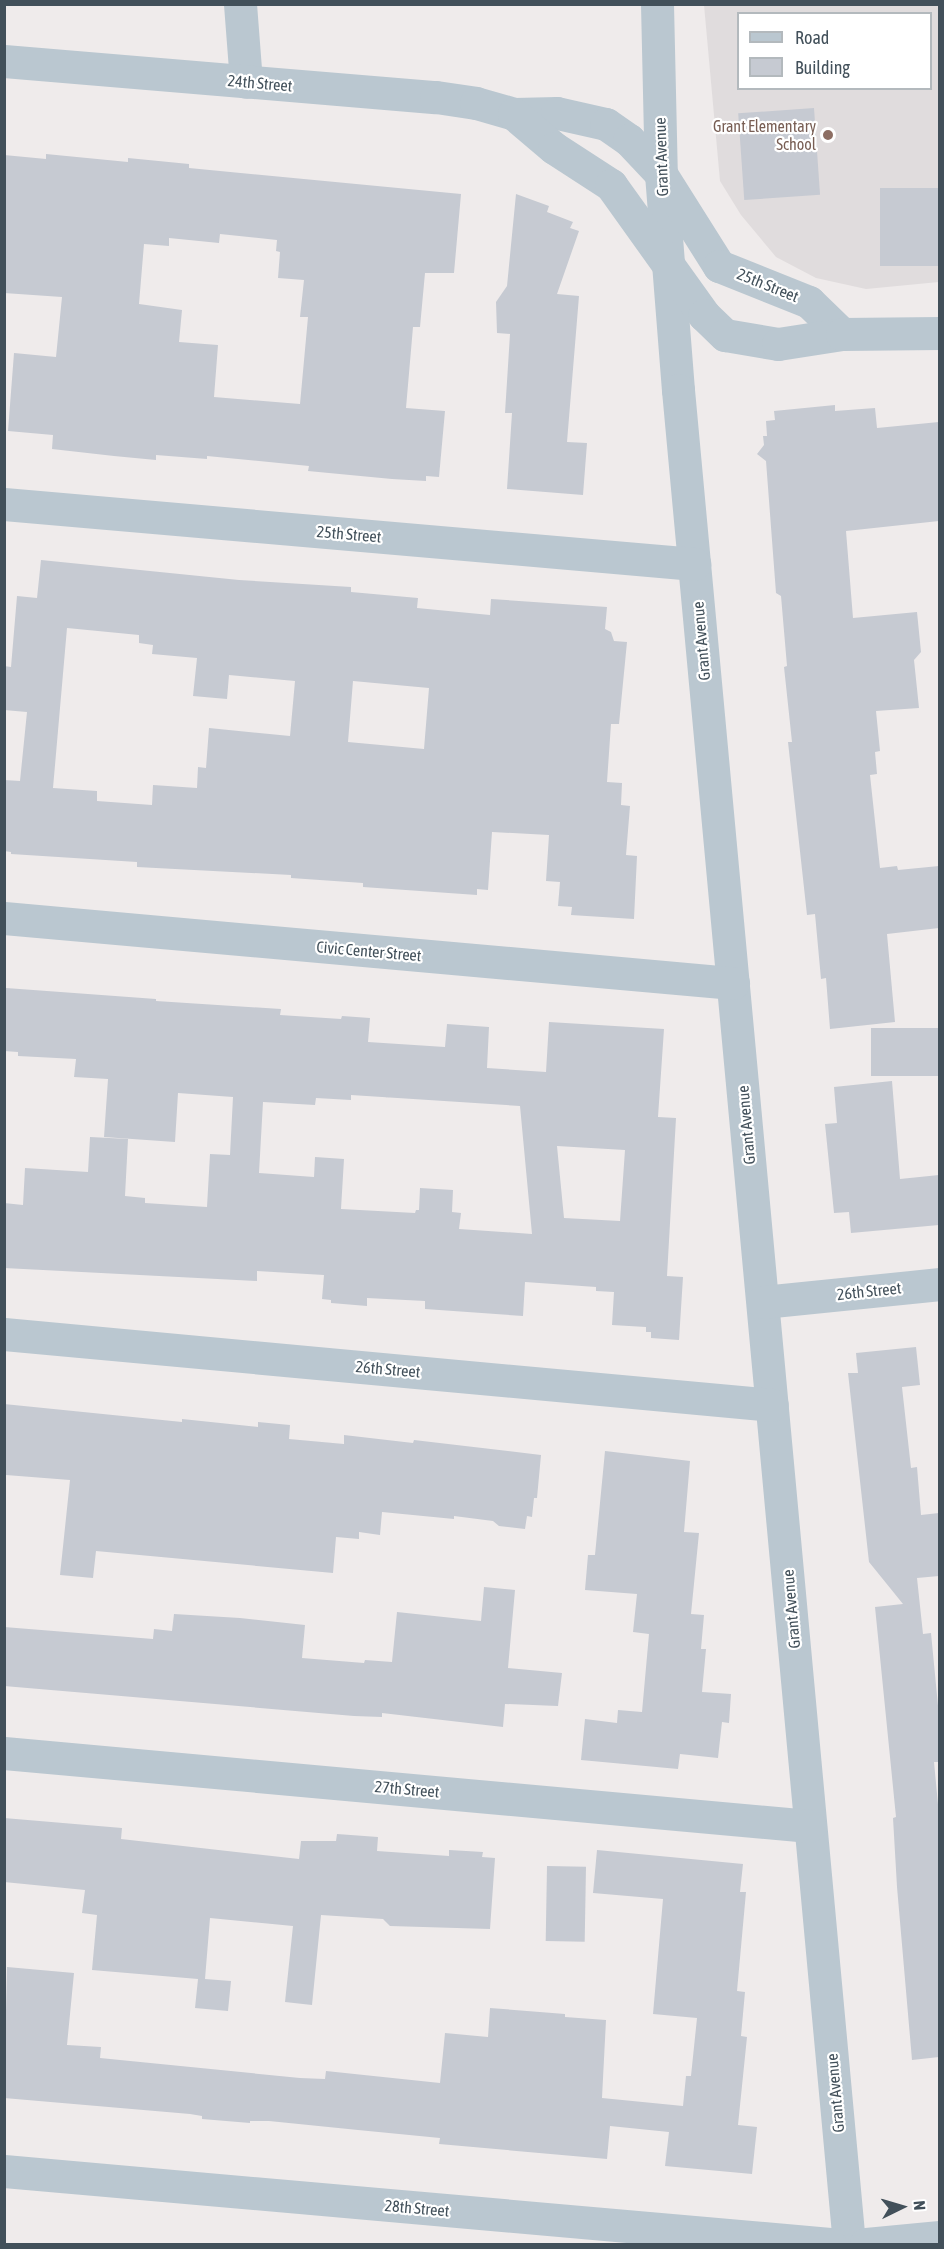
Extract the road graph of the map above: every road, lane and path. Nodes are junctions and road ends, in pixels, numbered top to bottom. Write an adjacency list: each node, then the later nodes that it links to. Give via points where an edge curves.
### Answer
1 (240, 4): 4 (street)
2 (657, 4): 6 (street, Grant Avenue)
3 (4, 61): 4 (street, 24th Street)
4 (246, 82): 5 (street, 24th Street, via 436,97)
5 (514, 114): 6 (street, 24th Street, via 557,113 606,124 629,140); 7 (street, 24th Street, via 554,148 611,185)
6 (661, 174): 7 (street, Grant Avenue); 9 (street, 25th Street, via 719,266 809,302)
7 (668, 268): 9 (street, via 704,315 725,335 778,344); 11 (street, Grant Avenue)
8 (939, 333): 9 (street)
9 (842, 334)
10 (4, 504): 11 (street, 25th Street)
11 (694, 564): 13 (street, Grant Avenue)
12 (4, 918): 13 (street, Civic Center Street)
13 (733, 983): 15 (street, Grant Avenue)
14 (939, 1284): 15 (street, 26th Street)
15 (763, 1302): 17 (street, Grant Avenue)
16 (4, 1334): 17 (street, 26th Street)
17 (772, 1405): 19 (street, Grant Avenue)
18 (4, 1752): 19 (street, 27th Street)
19 (810, 1826): 23 (street, Grant Avenue)
20 (4, 2171): 22 (street, 28th Street)
21 (939, 2237): 24 (street)
22 (830, 2244)
23 (849, 2244)
24 (866, 2244)

